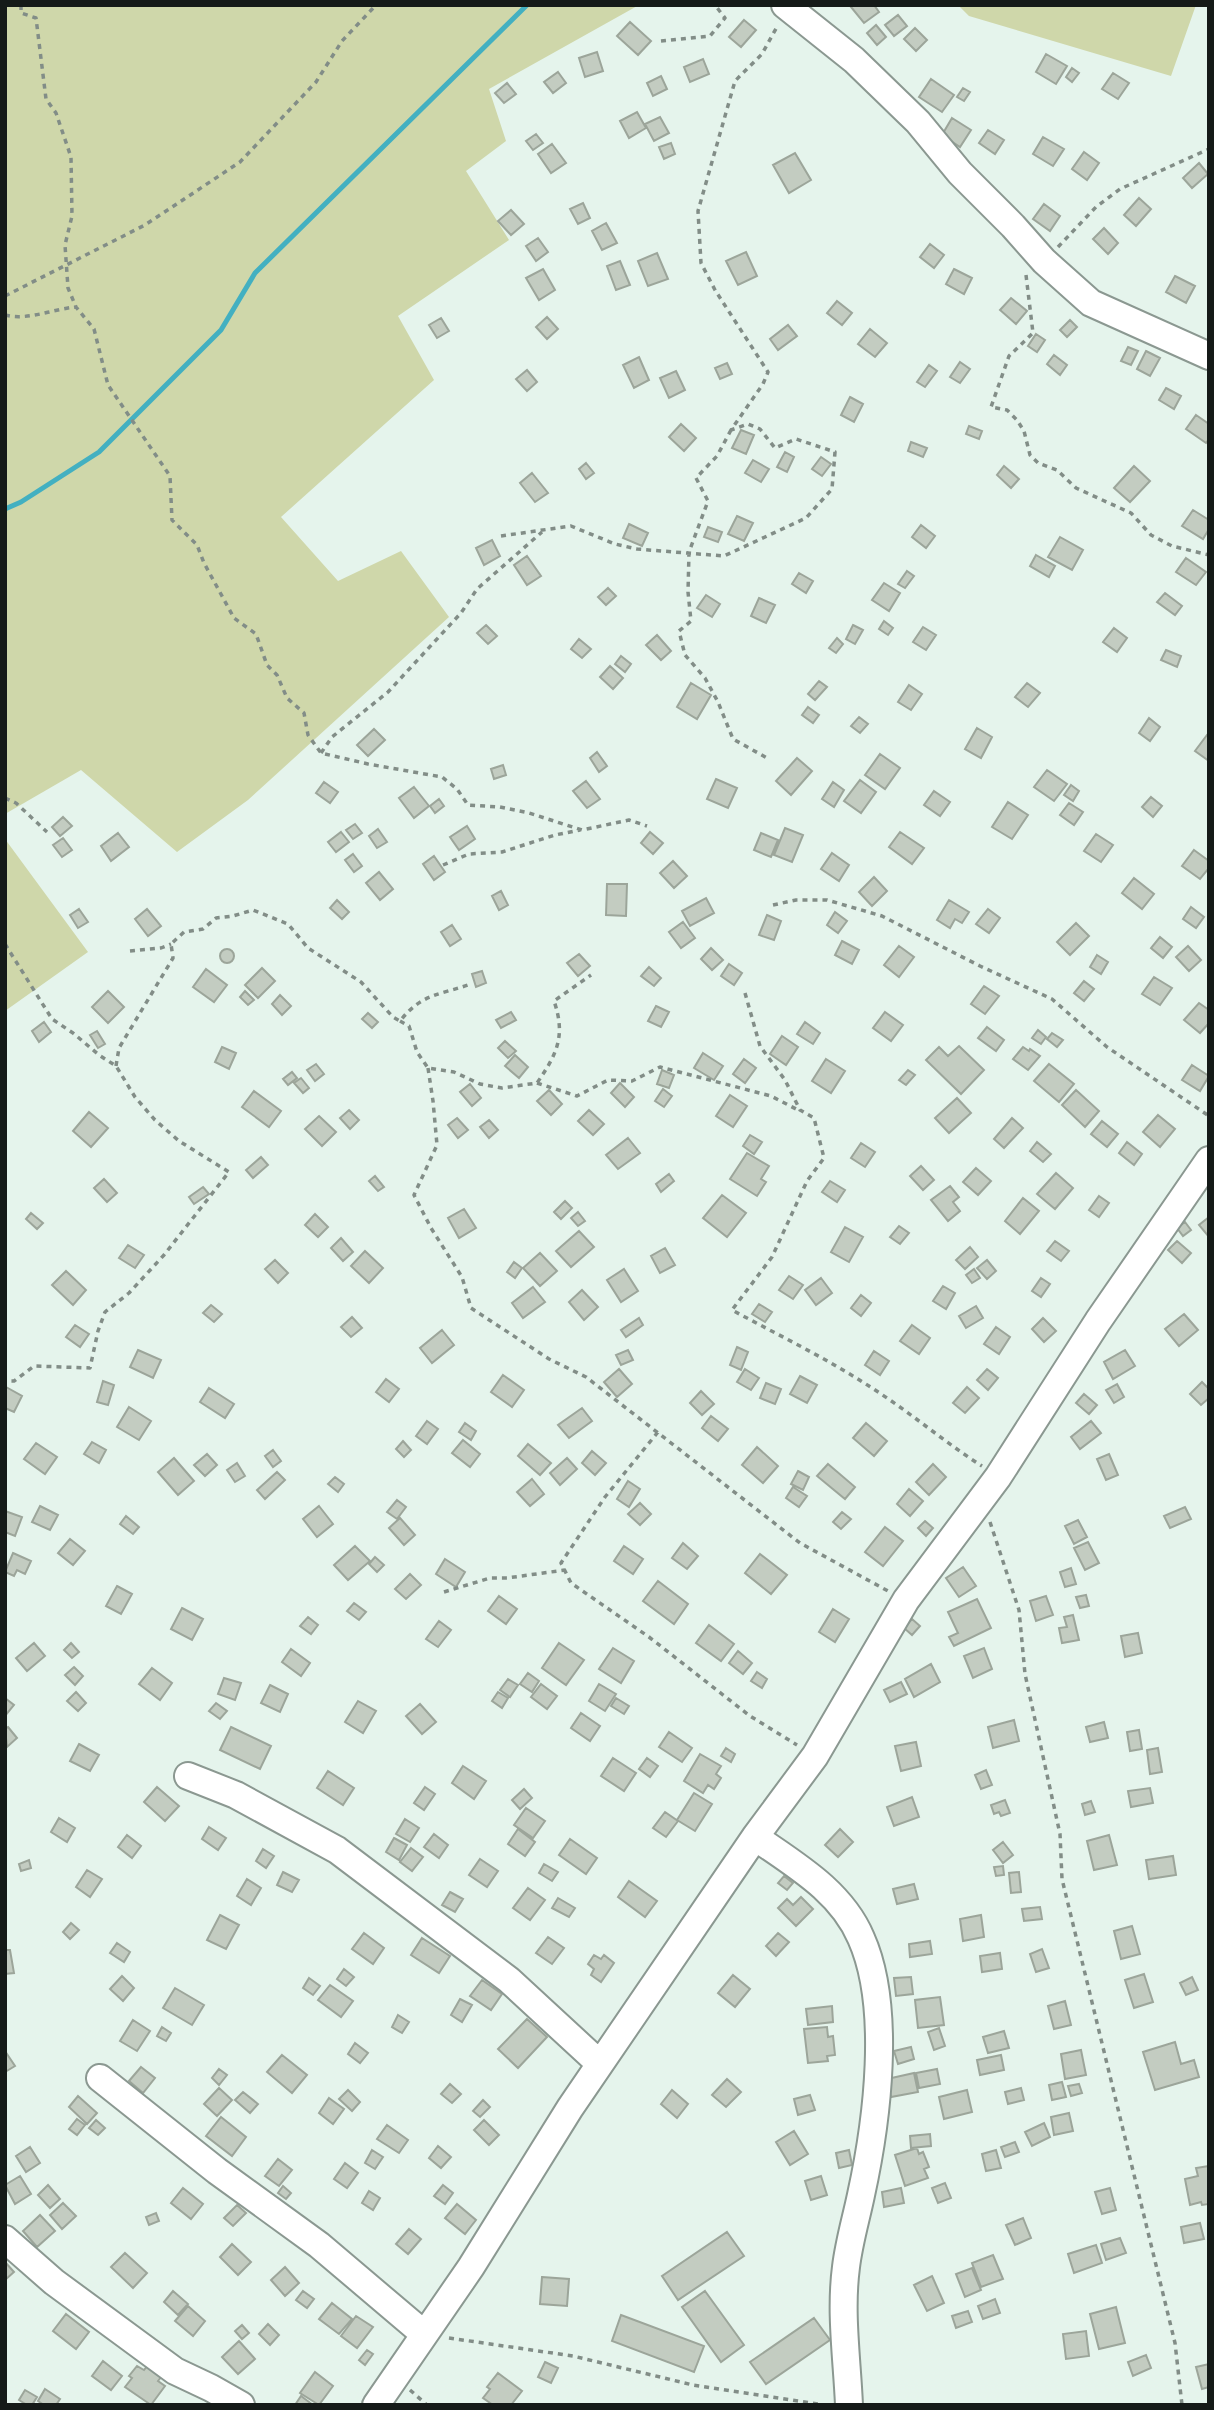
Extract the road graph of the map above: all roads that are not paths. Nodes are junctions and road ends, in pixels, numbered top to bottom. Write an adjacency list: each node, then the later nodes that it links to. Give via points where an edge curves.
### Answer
1 (786, 6): 2 (street, via 854,60 918,122 1013,226 1035,266 1091,303)
2 (1209, 356)
3 (1209, 1160): 5 (street, via 992,1485 906,1600 815,1756)
4 (188, 1776): 6 (street, via 236,1795 337,1850 509,1980)
5 (755, 1837): 6 (street); 12 (street, via 823,1885 846,1912 862,1938 875,1986 876,2103 844,2295)
6 (600, 2064): 9 (street)
7 (100, 2078): 9 (street, via 319,2245)
8 (5, 2239): 10 (street, via 54,2282 175,2371)
9 (424, 2334): 11 (street)
10 (241, 2405)
11 (376, 2405)
12 (849, 2405)

